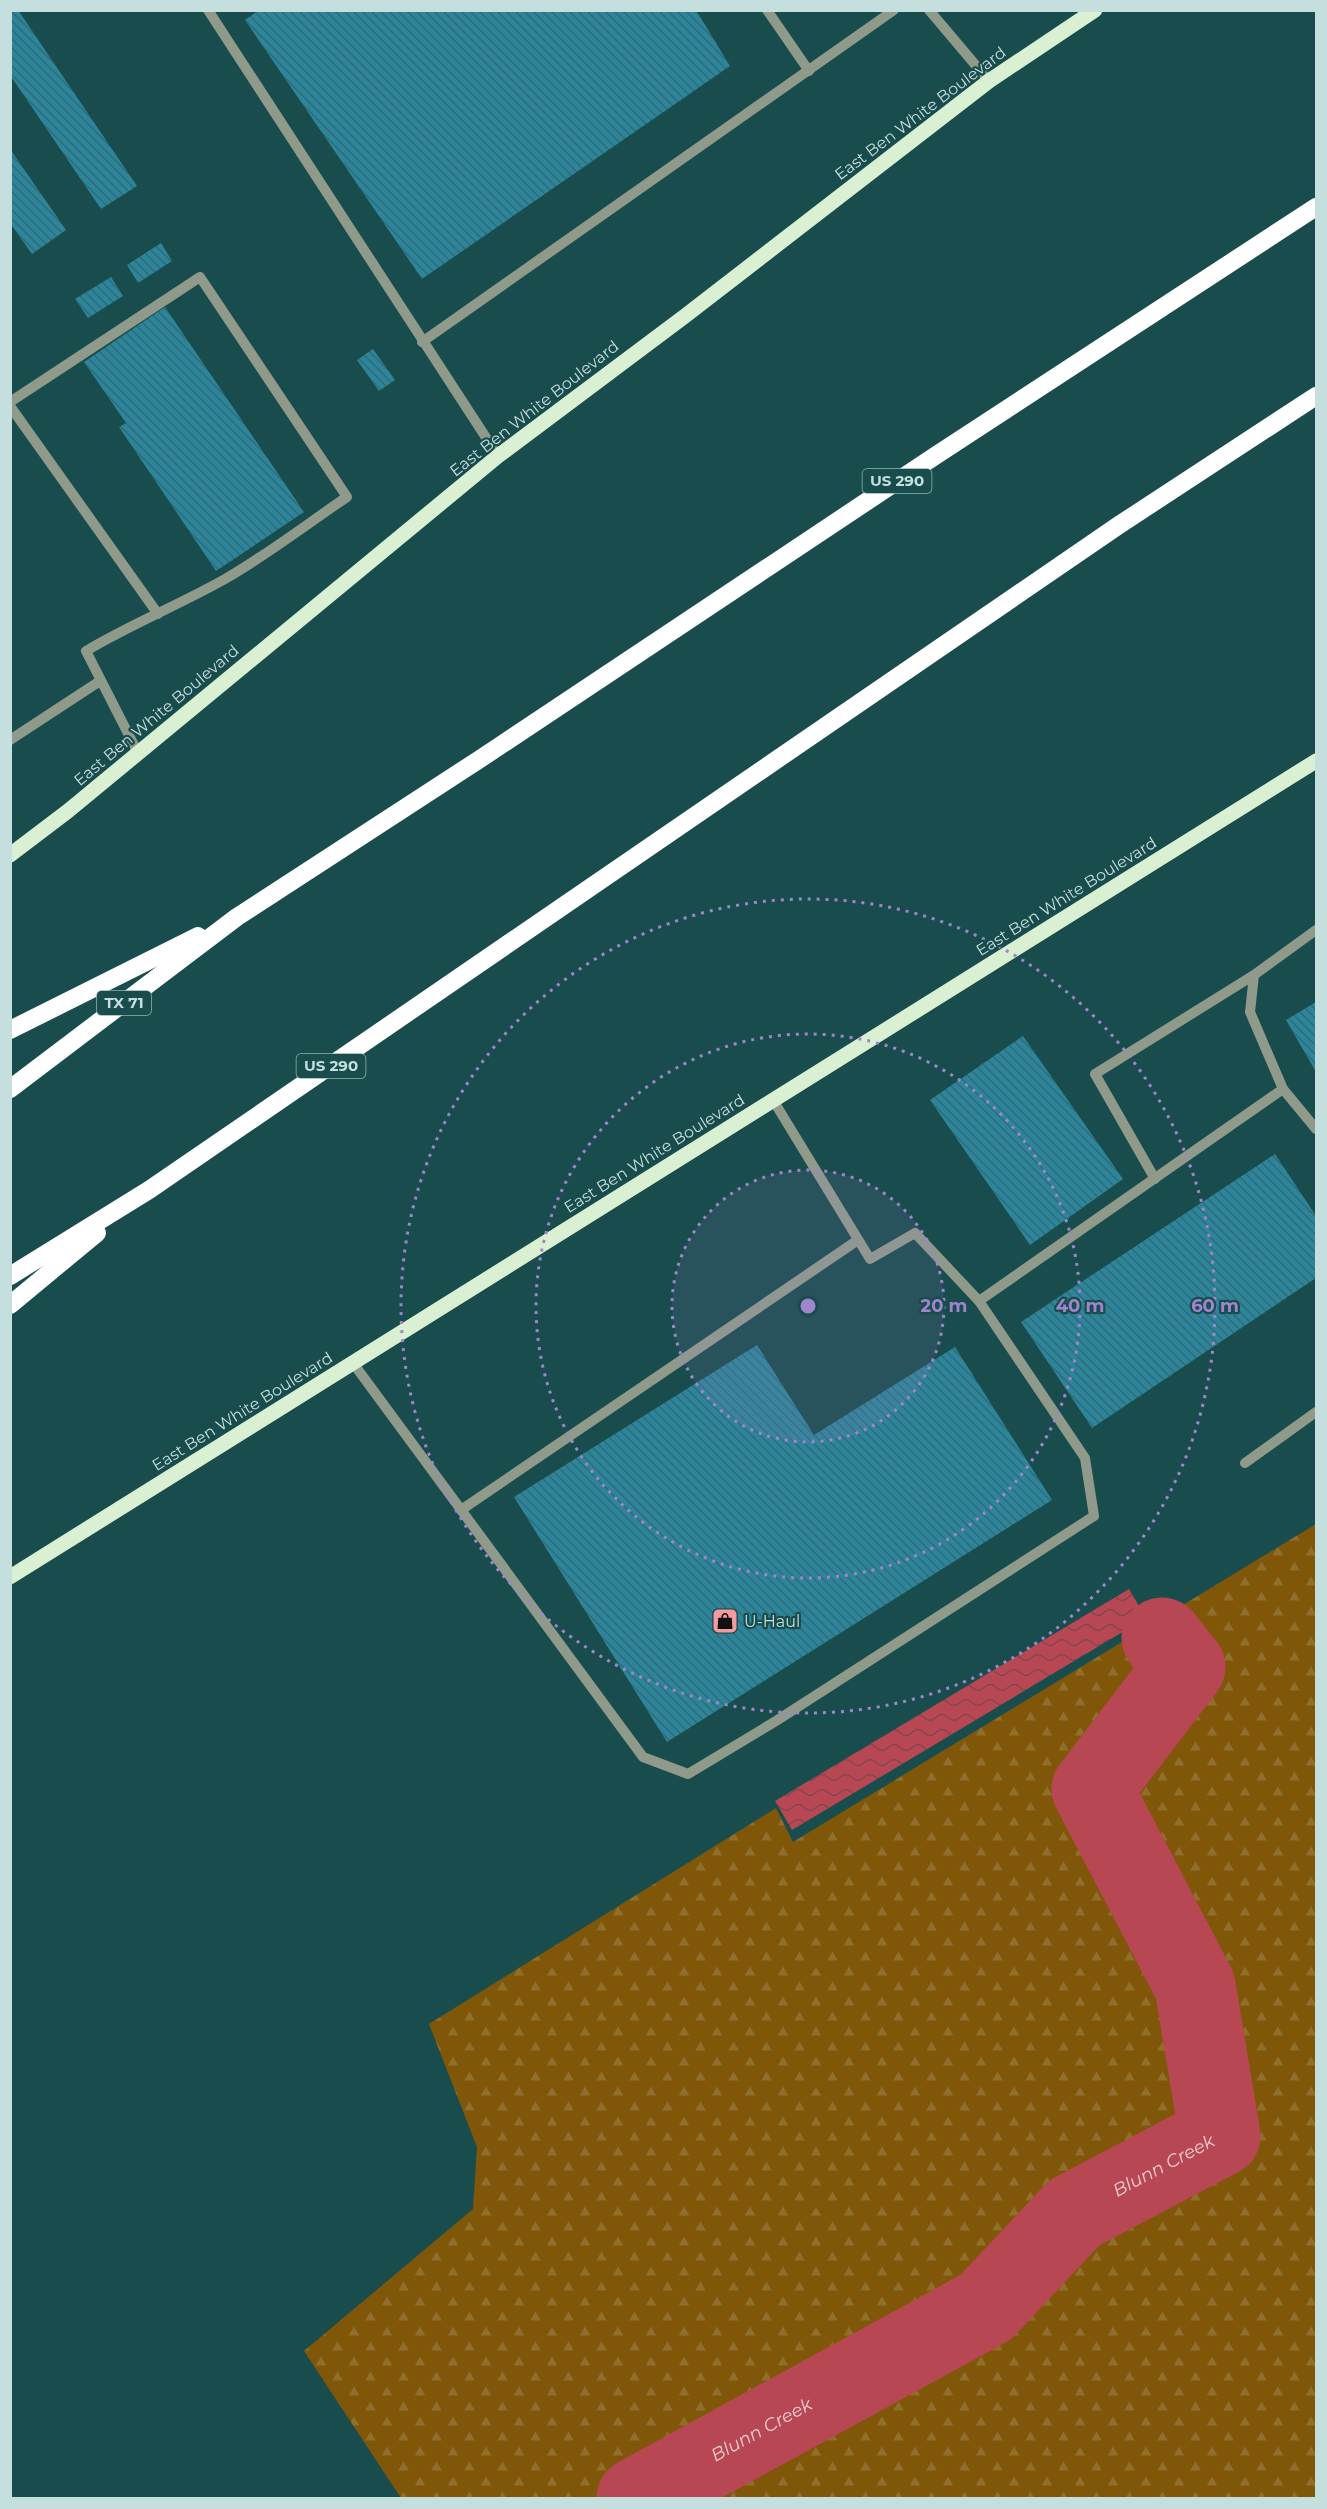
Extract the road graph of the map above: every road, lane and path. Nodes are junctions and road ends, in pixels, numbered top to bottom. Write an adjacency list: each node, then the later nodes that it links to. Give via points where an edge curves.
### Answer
1 (208, 10): 9 (lane)
2 (767, 10): 6 (lane)
3 (894, 10): 6 (lane)
4 (929, 10): 7 (lane)
5 (1095, 10): 7 (main road, East Ben White Boulevard)
6 (809, 71): 9 (lane)
7 (989, 81): 12 (main road, East Ben White Boulevard)
8 (1317, 207): 19 (highway, US 290)
9 (422, 342): 12 (lane)
10 (1317, 396): 28 (highway, US 290, via 1119,525)
11 (10, 404): 13 (lane); 13 (lane, via 200,277 347,497 226,578)
12 (498, 456): 16 (main road, East Ben White Boulevard)
13 (159, 614): 14 (lane, via 86,651)
14 (100, 681): 15 (lane); 16 (lane)
15 (10, 740)
16 (138, 753): 18 (main road, East Ben White Boulevard)
17 (1317, 761): 25 (main road, East Ben White Boulevard)
18 (10, 855)
19 (237, 916): 22 (highway, US 290); 23 (highway, TX 71)
20 (1317, 930): 21 (lane)
21 (1254, 975): 24 (lane, via 1250,1012); 27 (lane, via 1095,1074)
22 (10, 1030)
23 (10, 1089)
24 (1284, 1089): 26 (lane); 27 (lane)
25 (773, 1100): 29 (lane); 33 (main road, East Ben White Boulevard)
26 (1317, 1129)
27 (1155, 1179): 31 (lane)
28 (149, 1190): 30 (highway); 32 (highway, US 290)
29 (858, 1240): 31 (lane, via 870,1259 915,1233); 36 (lane)
30 (10, 1276)
31 (979, 1300): 36 (lane, via 1084,1458 1094,1516 688,1774 643,1756)
32 (10, 1305)
33 (353, 1363): 36 (lane); 37 (main road, East Ben White Boulevard)
34 (1317, 1412): 35 (lane)
35 (1245, 1463)
36 (461, 1510)
37 (10, 1577)

